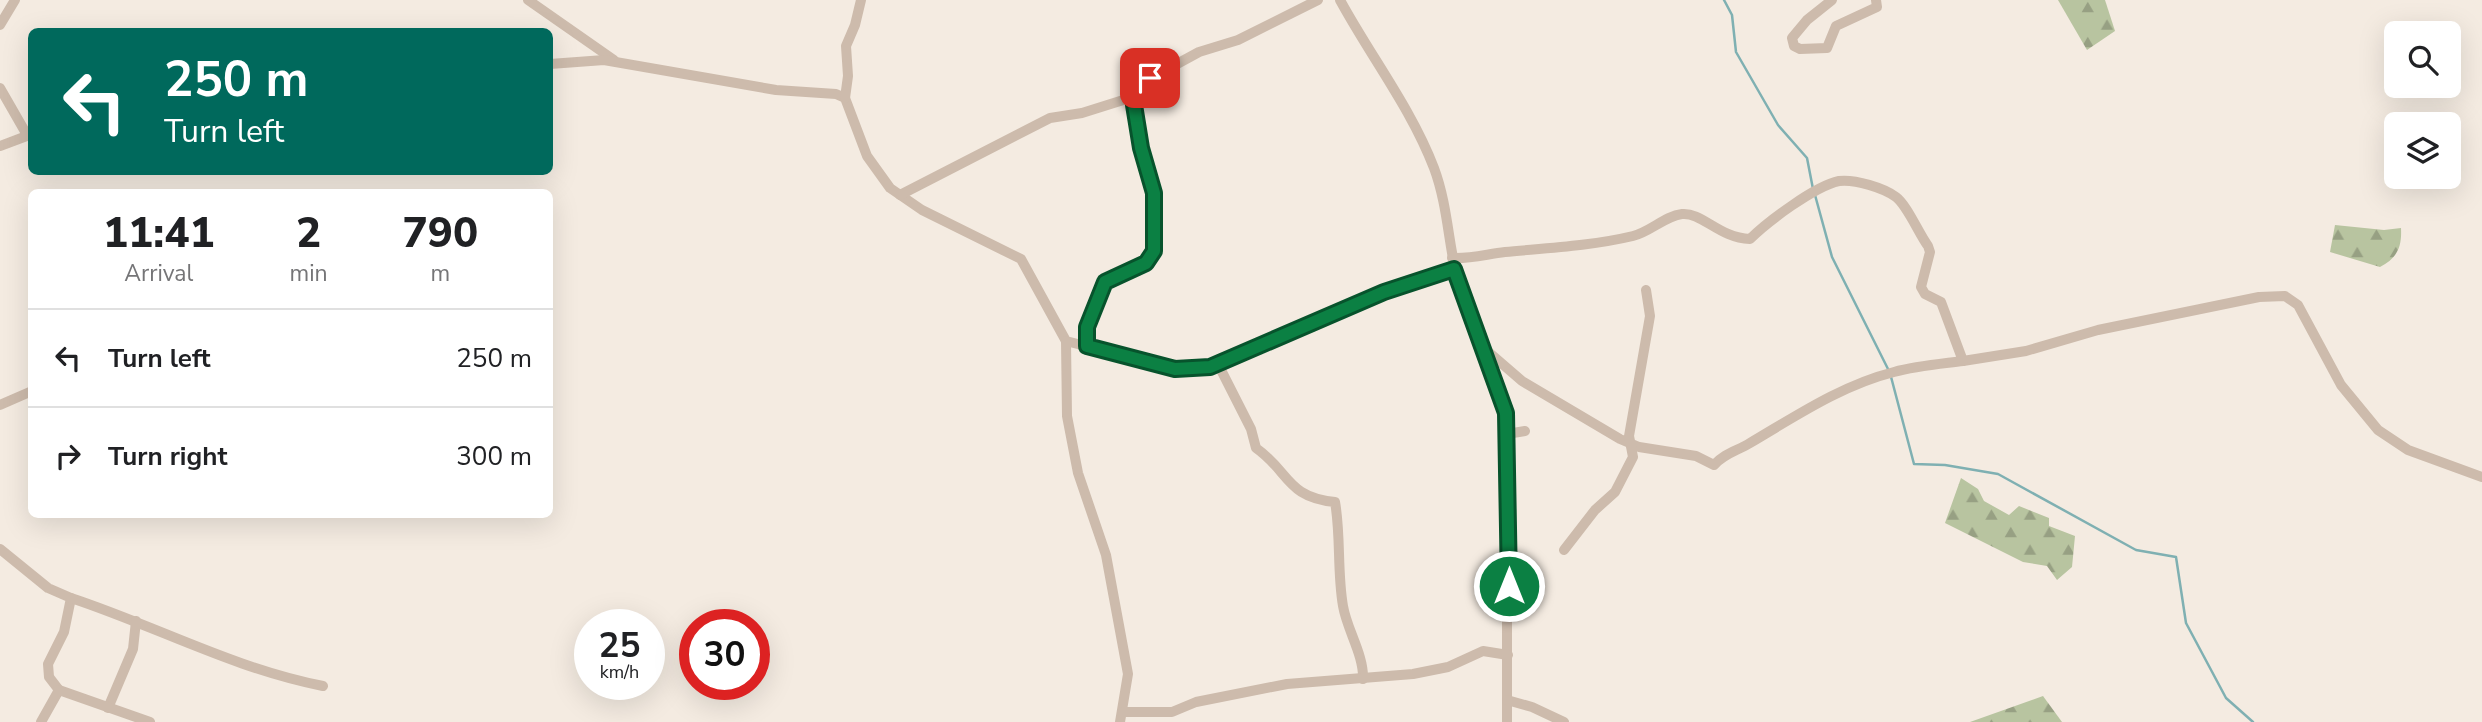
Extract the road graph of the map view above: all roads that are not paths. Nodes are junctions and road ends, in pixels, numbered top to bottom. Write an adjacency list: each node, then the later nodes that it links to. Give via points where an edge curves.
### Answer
1 (15, 0): 8 (street)
2 (528, 0): 9 (street)
3 (861, 0): 13 (street, via 846,46)
4 (1318, 0): 12 (street, via 1238,40 1199,52 1142,83)
5 (1340, 0): 18 (street, via 1424,144 1445,203)
6 (1832, 0): 7 (street, via 1796,30 1794,46 1827,48 1836,26 1877,7)
7 (1876, 0)
8 (0, 25)
9 (617, 63): 10 (street); 13 (street)
10 (553, 64)
11 (0, 88): 14 (street)
12 (1136, 96): 17 (street, via 1050,118); 22 (street, via 1135,116 1154,193 1154,251 1146,263 1105,282 1087,327)
13 (845, 98): 17 (street, via 867,156)
14 (28, 132)
15 (28, 134): 16 (street)
16 (0, 146)
17 (900, 195): 21 (street, via 1021,259)
18 (1452, 258): 19 (street); 24 (street, via 1597,244 1640,234 1681,214 1693,214 1732,239 1750,239 1776,215 1833,183 1849,182 1897,198 1928,246 1920,286 1925,295 1941,302)
19 (1454, 269): 23 (street); 25 (street, via 1384,292)
20 (1646, 290): 30 (street, via 1650,316 1630,432)
21 (1066, 341): 22 (street); 42 (street, via 1066,416 1078,472 1107,555 1128,674)
22 (1087, 346): 25 (street, via 1175,369)
23 (1482, 346): 29 (street, via 1504,402); 30 (street, via 1522,382)
24 (1962, 361): 30 (street, via 1884,375 1796,414 1723,455 1714,465 1696,456); 31 (street, via 2026,351 2098,330 2259,297 2285,296 2298,305 2341,385 2378,430 2407,450)
25 (1218, 364): 37 (street, via 1256,448 1307,497 1335,502 1340,586)
26 (28, 393): 27 (street)
27 (0, 405)
28 (1525, 431): 29 (street)
29 (1507, 434): 36 (street)
30 (1633, 446): 33 (street, via 1633,457 1620,484)
31 (2482, 477)
32 (0, 549): 34 (street, via 48,587)
33 (1564, 550)
34 (71, 598): 35 (street); 39 (street, via 64,632 48,664 48,677)
35 (136, 621): 38 (street, via 265,674); 41 (street, via 132,649)
36 (1508, 655): 37 (street, via 1483,651 1448,667); 40 (street)
37 (1363, 679): 42 (street, via 1260,688 1172,712)
38 (323, 686)
39 (59, 690): 41 (street); 43 (street)
40 (1507, 700): 45 (street); 46 (street)
41 (108, 708): 44 (street)
42 (1121, 717)
43 (41, 722)
44 (150, 722)
45 (1507, 722)
46 (1564, 722)

